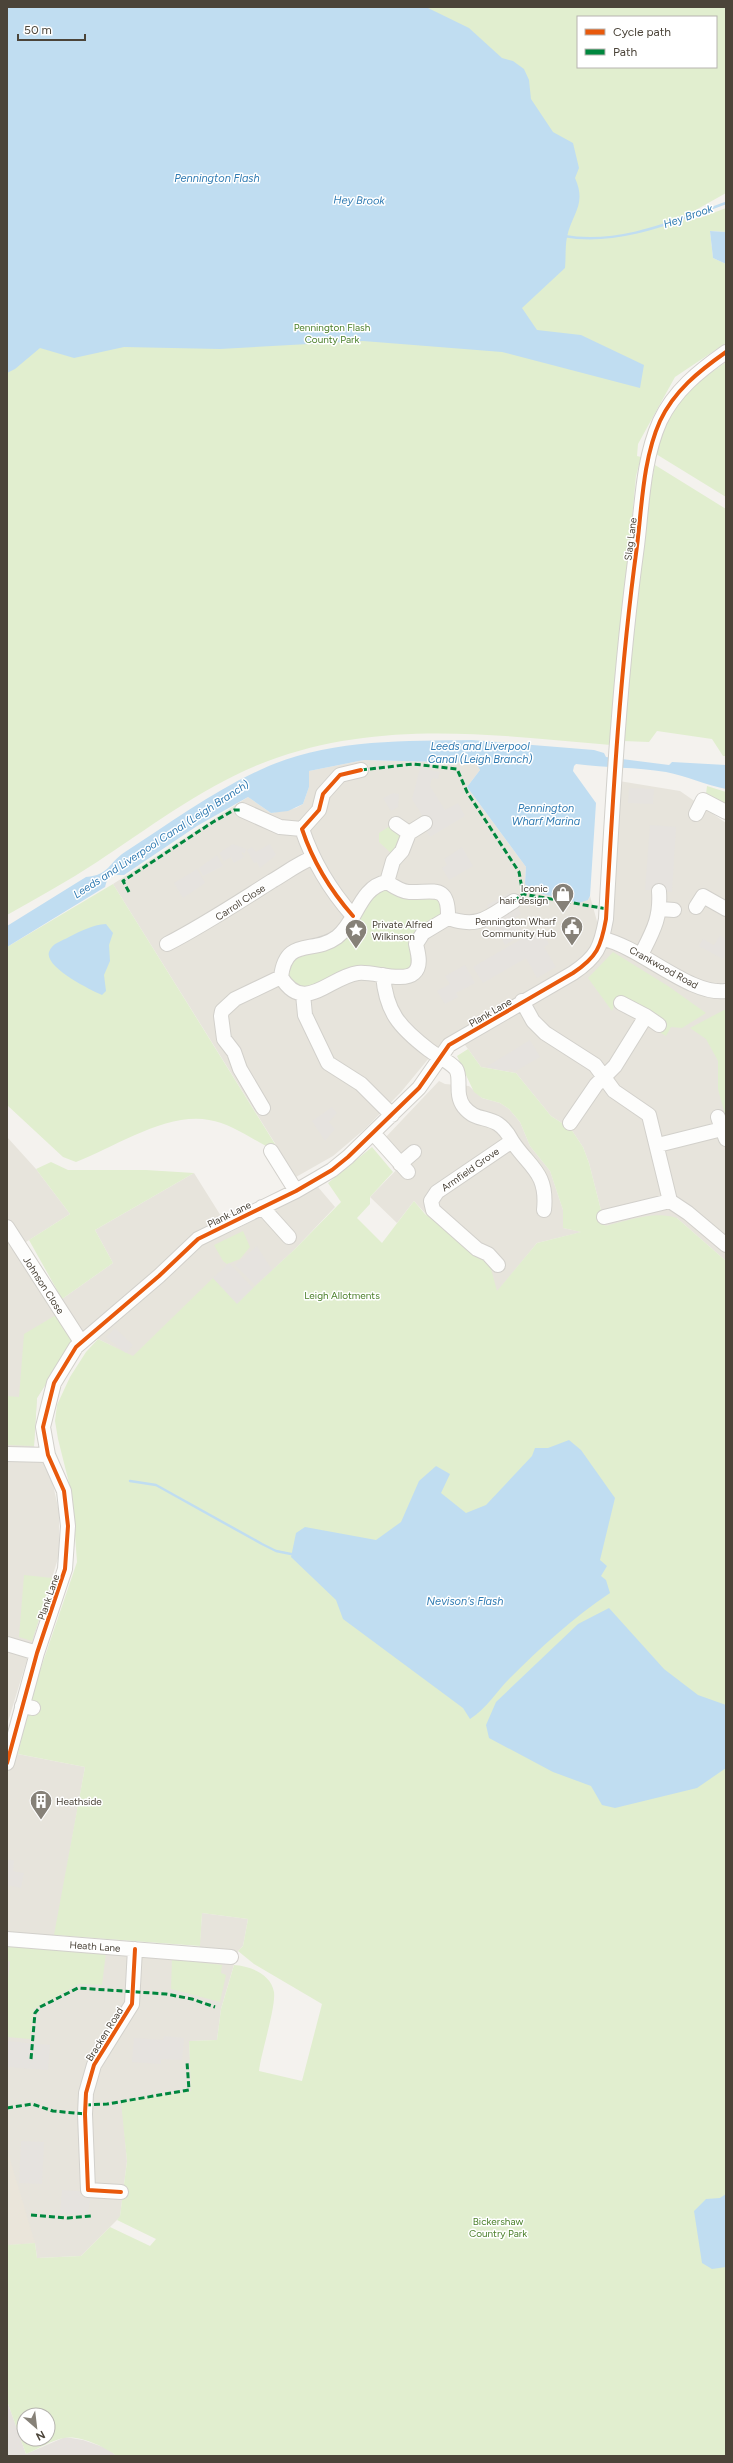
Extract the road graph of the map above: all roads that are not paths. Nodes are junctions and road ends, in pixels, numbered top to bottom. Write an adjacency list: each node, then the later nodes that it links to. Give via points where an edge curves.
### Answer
1 (726, 352): 3 (street, Slag Lane, via 692,379 672,400 660,422 648,456 629,606)
2 (360, 770): 9 (street, via 340,775 323,794 319,810)
3 (616, 775): 19 (street, Plank Lane)
4 (242, 810): 9 (street, via 280,827)
5 (726, 812): 6 (street, via 703,800)
6 (696, 814)
7 (425, 823): 10 (street)
8 (396, 824): 10 (street)
9 (302, 829): 11 (street)
10 (409, 833): 12 (street, via 402,851 393,861)
11 (312, 858): 17 (street, via 338,899); 20 (street, Carroll Close, via 231,905 216,918)
12 (386, 882): 17 (street, via 370,889); 18 (street, via 409,892 433,890 441,894 447,902)
13 (659, 891): 21 (street, via 667,910 658,921)
14 (702, 896): 16 (street)
15 (514, 901): 18 (street, via 477,923 466,924)
16 (726, 909)
17 (353, 916): 23 (street, via 344,931 332,940 314,947 303,947 288,955)
18 (448, 918): 22 (street, via 419,937 416,944 419,961 415,972 408,976)
19 (603, 939): 21 (street, Crankwood Road, via 624,945); 26 (street, Plank Lane, via 589,962)
20 (167, 944)
21 (641, 955): 24 (street, Crankwood Road, via 707,990)
22 (383, 975): 25 (street, via 347,975 313,993); 30 (street, via 389,1009 412,1035)
23 (281, 977): 25 (street, via 291,990); 32 (street, via 236,999 222,1011 224,1039 234,1052 240,1069 259,1092)
24 (726, 991)
25 (303, 994): 33 (street, via 305,1015 328,1063 361,1084)
26 (522, 1002): 30 (street, Plank Lane, via 453,1043); 31 (street, via 533,1021 545,1033 595,1065)
27 (621, 1003): 28 (street)
28 (646, 1016): 29 (street); 31 (street, via 615,1066)
29 (659, 1025)
30 (440, 1056): 33 (street, Plank Lane, via 419,1088); 37 (street, via 456,1070 459,1077 459,1097 464,1107 472,1114 500,1123)
31 (603, 1076): 34 (street); 38 (street, via 614,1091 649,1116)
32 (263, 1108)
33 (392, 1116): 36 (street, Plank Lane)
34 (570, 1123)
35 (722, 1128): 38 (street)
36 (374, 1134): 40 (street, via 404,1168); 41 (street, Plank Lane, via 332,1170)
37 (512, 1141): 44 (street, via 538,1174 545,1202); 49 (street, Armfield Grove, via 438,1192 431,1201 433,1210)
38 (658, 1145): 42 (street)
39 (271, 1151): 41 (street)
40 (414, 1152)
41 (296, 1191): 43 (street, Plank Lane)
42 (670, 1201): 45 (street); 48 (street)
43 (262, 1207): 47 (street); 50 (street, Plank Lane, via 198,1239 159,1276)
44 (544, 1210)
45 (604, 1217)
46 (7, 1228): 50 (street, Johnson Close)
47 (289, 1237)
48 (726, 1245)
49 (498, 1265)
50 (81, 1342): 52 (street, Plank Lane, via 54,1383 43,1427)
51 (7, 1454): 52 (street)
52 (48, 1455): 54 (street, Plank Lane, via 64,1491 68,1548 65,1569)
53 (7, 1644): 54 (street)
54 (37, 1653): 55 (street, Plank Lane, via 28,1707)
55 (7, 1763)
56 (7, 1939): 57 (street, Heath Lane)
57 (135, 1949): 58 (street, Heath Lane); 59 (street, Bracken Road, via 132,2004 94,2065 86,2093 84,2114 88,2190)
58 (231, 1957)
59 (121, 2192)

